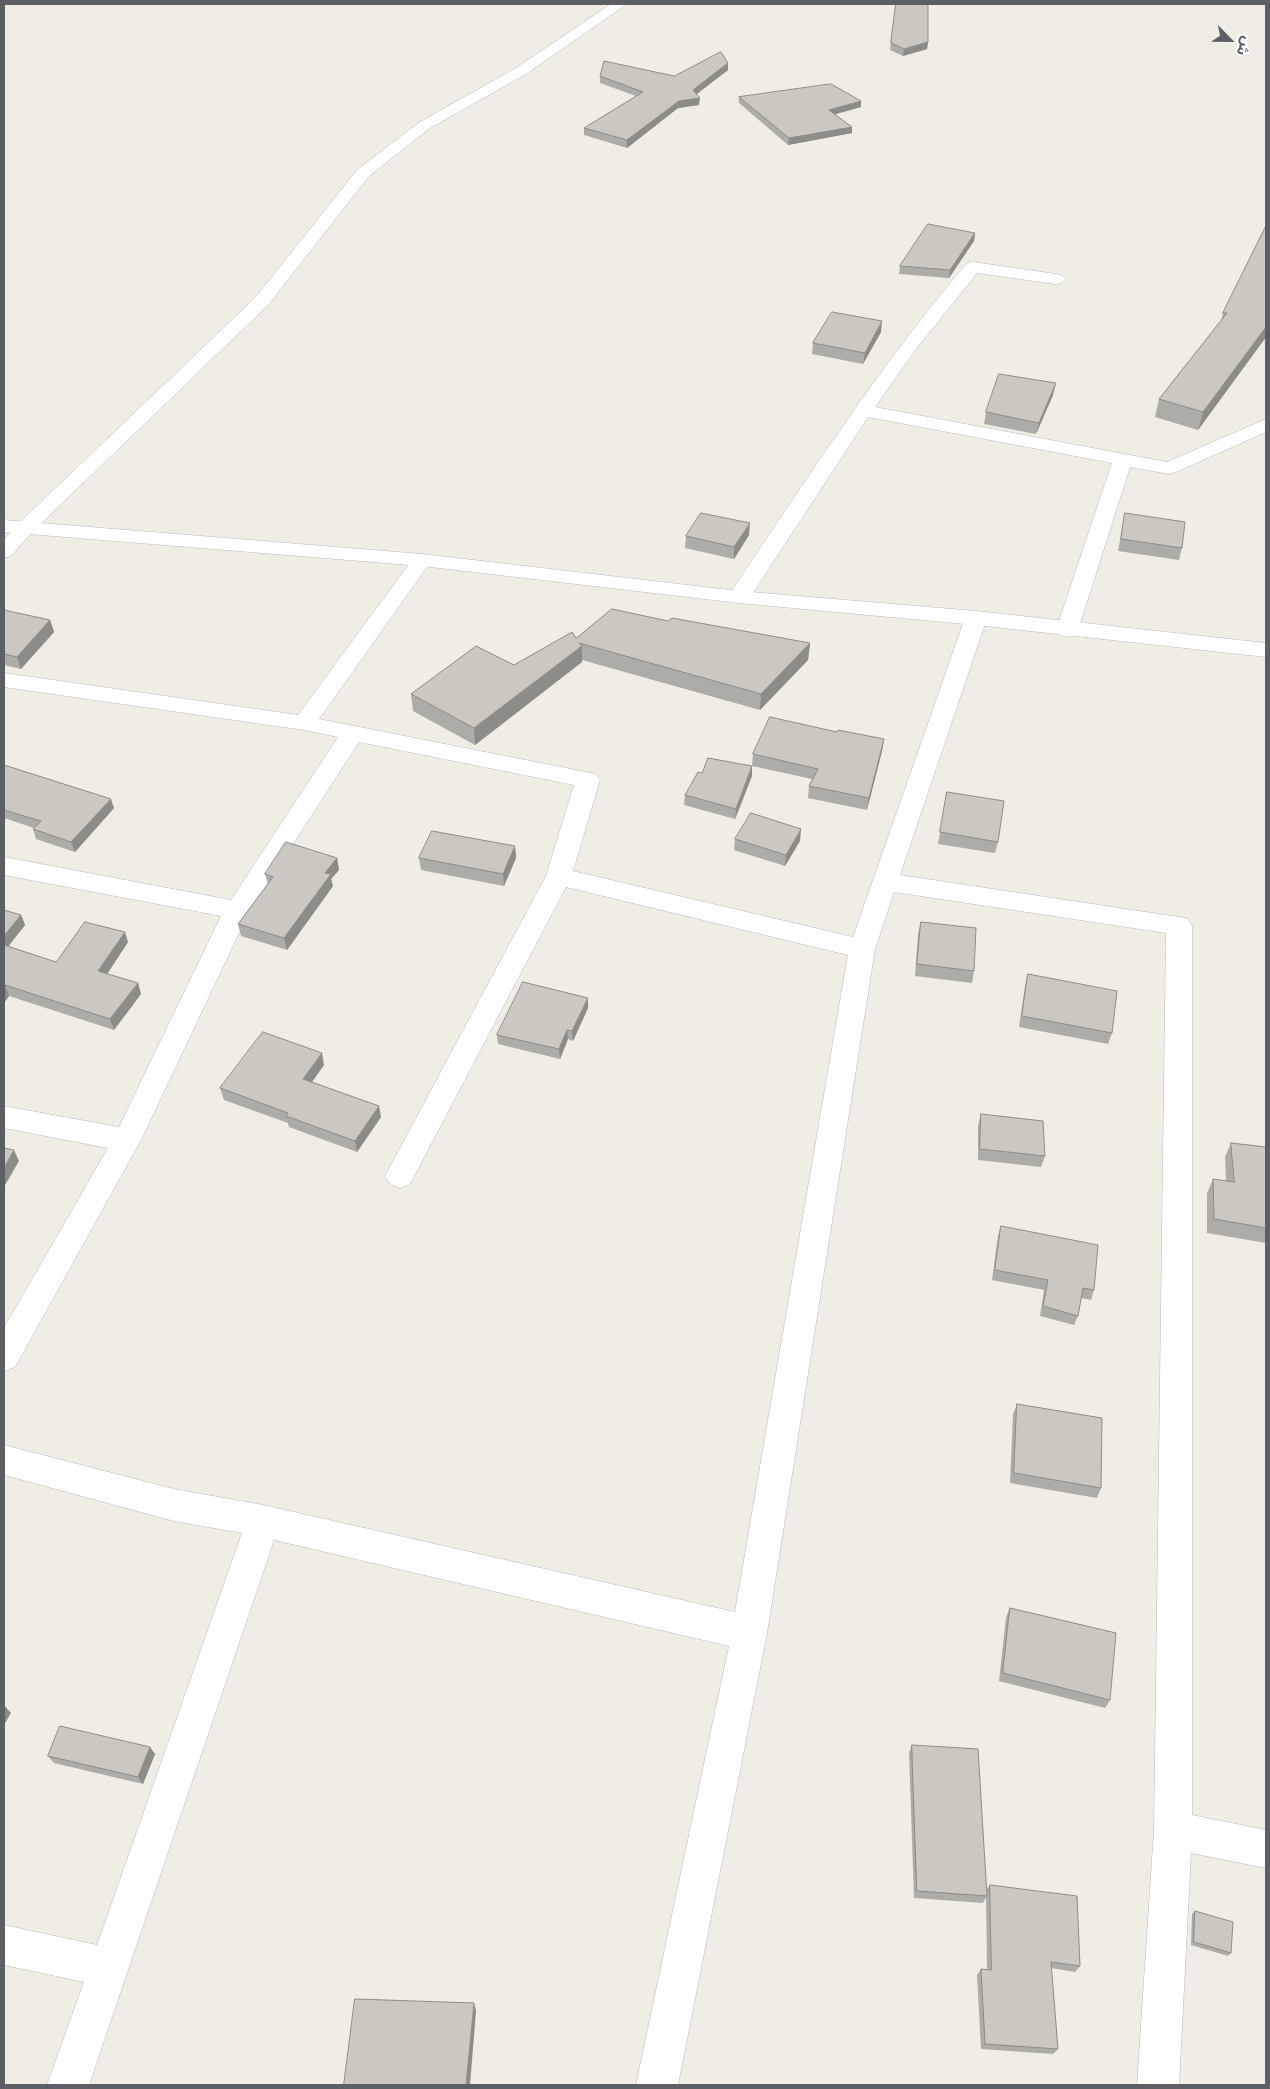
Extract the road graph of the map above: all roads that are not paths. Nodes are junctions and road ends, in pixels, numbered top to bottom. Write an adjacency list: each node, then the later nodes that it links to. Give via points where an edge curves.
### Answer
1 (620, 4): 7 (street, via 521,71 425,125 363,173 262,302)
2 (1056, 280): 3 (street, via 973,266)
3 (862, 410): 5 (street); 10 (street)
4 (1266, 425): 5 (street, via 1169,468)
5 (1123, 459): 12 (street)
6 (4, 526): 7 (street)
7 (25, 528): 8 (street); 9 (street)
8 (4, 552)
9 (422, 560): 10 (street); 15 (street)
10 (739, 597): 11 (street)
11 (976, 618): 12 (street); 19 (street)
12 (1067, 630): 13 (street)
13 (1266, 650)
14 (4, 680): 15 (street)
15 (304, 723): 16 (street)
16 (352, 734): 18 (street, via 588,780); 20 (street)
17 (4, 866): 20 (street)
18 (559, 876): 21 (street); 24 (street)
19 (886, 882): 21 (street); 29 (street, via 1179,926)
20 (237, 910): 23 (street)
21 (862, 949): 28 (street)
22 (4, 1117): 23 (street)
23 (127, 1140): 25 (street)
24 (400, 1176)
25 (4, 1357)
26 (4, 1460): 27 (street, via 174,1505)
27 (263, 1521): 28 (street); 32 (street)
28 (749, 1633): 34 (street)
29 (1173, 1830): 30 (street); 35 (street)
30 (1266, 1849)
31 (4, 1945): 32 (street)
32 (108, 1967): 33 (street)
33 (68, 2085)
34 (656, 2085)
35 (1158, 2085)

